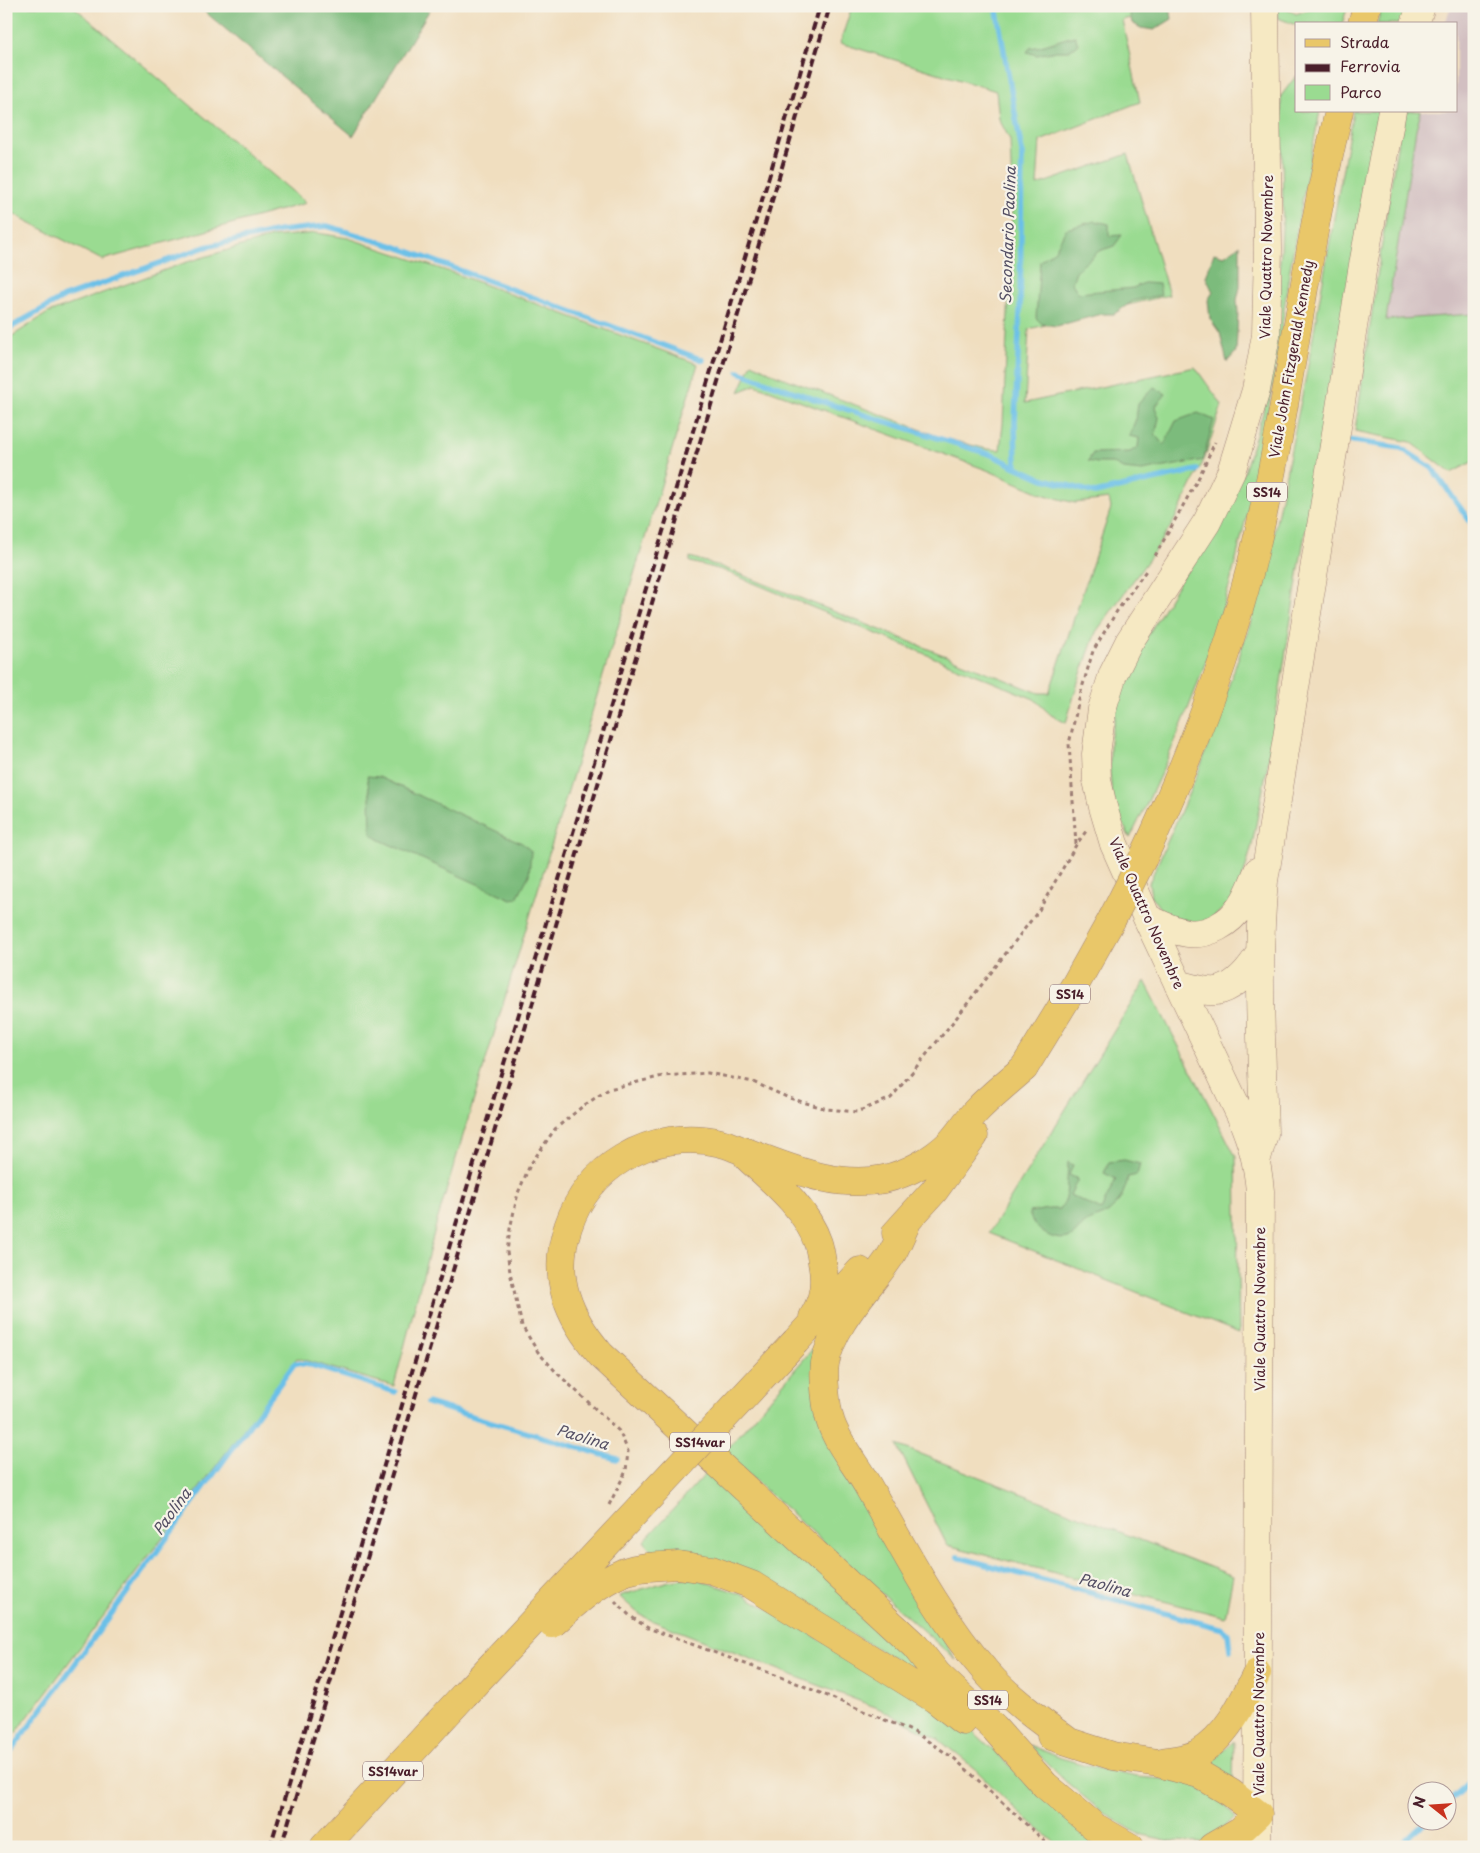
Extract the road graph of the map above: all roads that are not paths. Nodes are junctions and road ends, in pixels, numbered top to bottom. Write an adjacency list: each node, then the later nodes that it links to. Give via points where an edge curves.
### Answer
1 (1265, 6): 9 (main road, Viale Quattro Novembre, via 1266,335 1256,390 1231,472 1207,522 1129,642 1113,674 1102,709 1096,754 1097,780 1114,844)
2 (1366, 6): 4 (main road)
3 (1421, 6): 5 (main road)
4 (1362, 22)
5 (1416, 22)
6 (1339, 112): 13 (main road, Viale John Fitzgerald Kennedy / SS14, bridge, via 1312,239 1261,522 1242,601 1206,711 1177,785 1112,919)
7 (1392, 112): 8 (main road, via 1363,265)
8 (1269, 847): 9 (main road, via 1242,906 1223,925 1189,934); 10 (main road)
9 (1147, 918): 11 (main road, Viale Quattro Novembre)
10 (1260, 953): 11 (main road, via 1249,971 1220,990); 12 (main road)
11 (1178, 984): 14 (main road, Viale Quattro Novembre)
12 (1262, 1024): 14 (main road, via 1254,1051); 16 (main road, via 1264,1134)
13 (1024, 1068): 15 (main road, via 979,1108 948,1144 932,1157 908,1171 884,1179 827,1180); 17 (main road, SS14var, via 934,1191)
14 (1232, 1097): 16 (main road, Viale Quattro Novembre)
15 (739, 1150): 18 (main road, via 794,1203 818,1243 824,1290 820,1306); 19 (main road, via 707,1140 674,1140 633,1152 611,1166 584,1193 569,1222 561,1258 566,1298 577,1324 601,1355)
16 (1257, 1160): 20 (main road, Viale Quattro Novembre, via 1260,1190)
17 (908, 1220): 18 (main road, SS14var); 22 (main road, via 891,1255 831,1342 825,1365 830,1422 960,1640 1017,1703)
18 (799, 1338): 21 (main road, SS14var, bridge)
19 (915, 1646): 22 (main road, SS14, via 997,1707 1036,1730); 24 (main road, via 937,1674 994,1728)
20 (1257, 1673): 23 (main road, via 1243,1701 1217,1739 1196,1755); 25 (main road, Viale Quattro Novembre)
21 (464, 1695): 24 (main road, bridge, via 508,1668 552,1623 596,1587 626,1572 652,1566 678,1565 712,1570 752,1585 935,1699); 26 (main road, SS14var)
22 (1068, 1741): 23 (main road, via 1113,1756)
23 (1158, 1763): 25 (main road, via 1199,1774)
24 (1045, 1785): 27 (main road, via 1095,1827)
25 (1258, 1814): 28 (main road, via 1241,1830); 29 (main road, Viale Quattro Novembre)
26 (324, 1847)
27 (1130, 1847)
28 (1212, 1847)
29 (1257, 1847)

